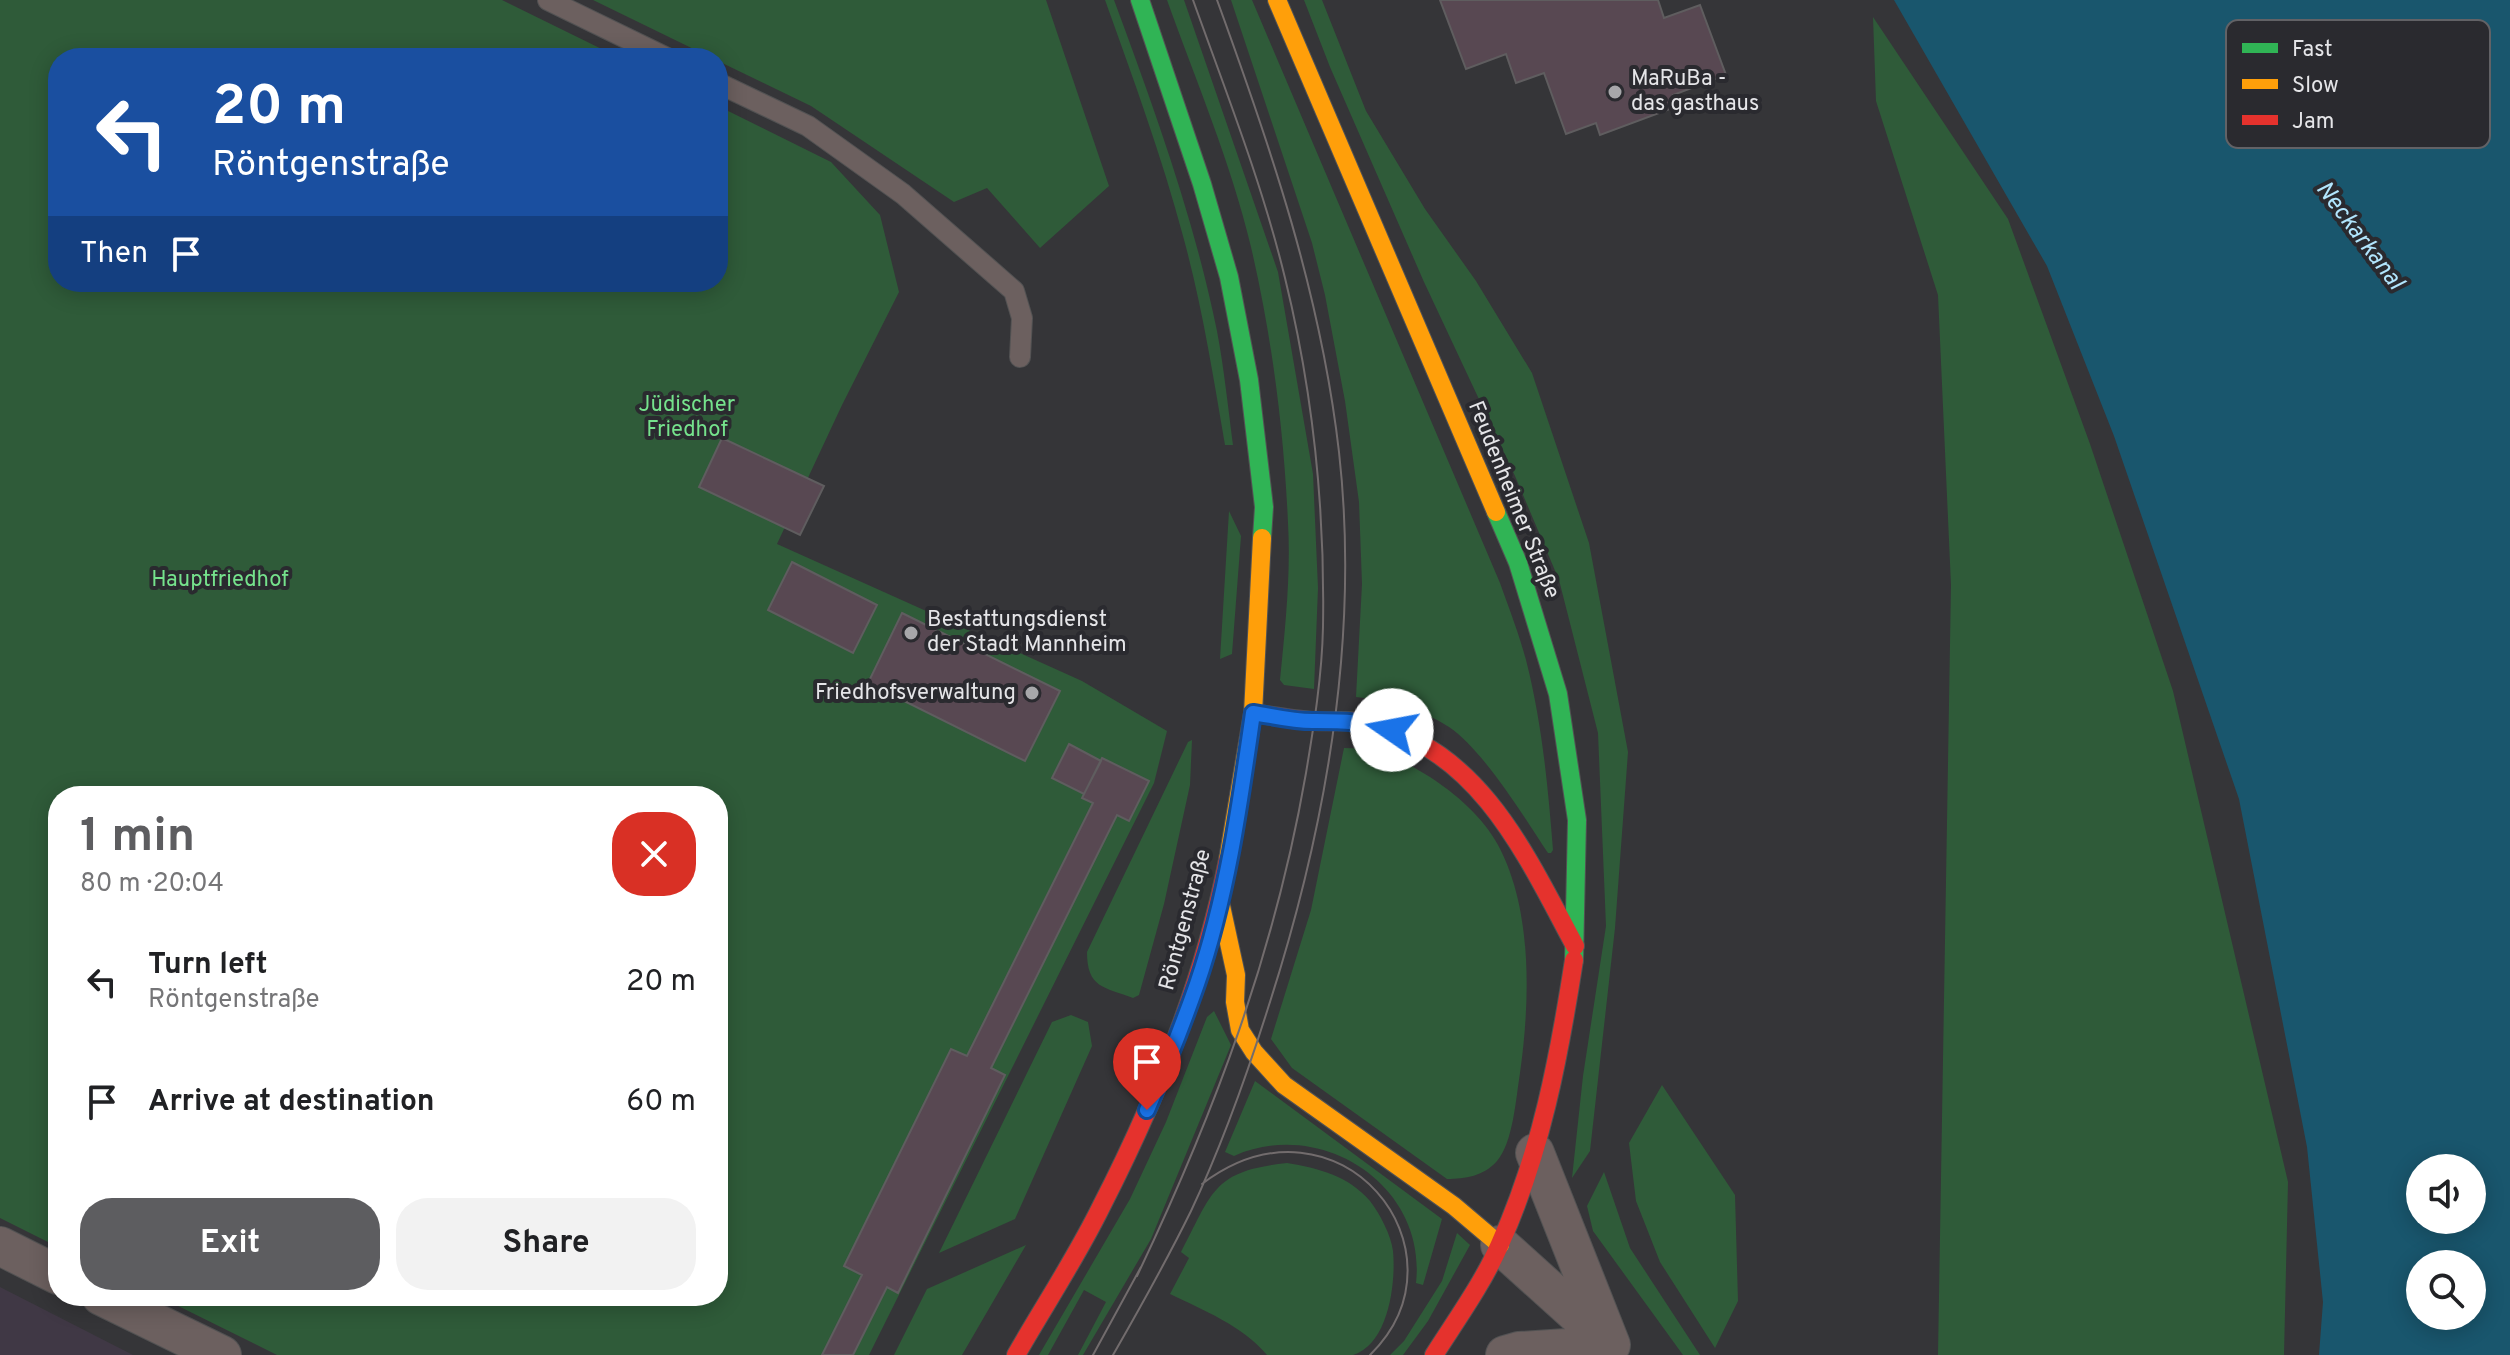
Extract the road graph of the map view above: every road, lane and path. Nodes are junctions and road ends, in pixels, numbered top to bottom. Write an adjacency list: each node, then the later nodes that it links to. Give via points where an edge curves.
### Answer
1 (548, 0): 4 (lane)
2 (1140, 0): 7 (main road, Röntgenstraße, via 1229,277 1249,380 1264,507)
3 (1277, 0): 9 (main road, Feudenheimer Straße, via 1518,563 1558,694 1577,820)
4 (646, 48)
5 (728, 88): 6 (lane, via 808,126 903,194 1014,291 1022,318)
6 (1020, 357)
7 (1253, 713): 8 (main road, Röntgenstraße); 9 (main road, via 1374,725 1410,736 1448,758 1480,786 1507,821)
8 (1220, 900): 11 (main road, via 1236,975 1240,1030 1254,1052 1284,1085); 17 (main road, Röntgenstraße, via 1197,982 1137,1134 1100,1210)
9 (1576, 948): 10 (main road, Feudenheimer Straße, via 1558,1062)
10 (1535, 1153): 11 (main road, Feudenheimer Straße); 15 (street)
11 (1500, 1245): 15 (street); 18 (main road, Feudenheimer Straße)
12 (0, 1246): 13 (street)
13 (48, 1270)
14 (122, 1306): 16 (street)
15 (1615, 1350): 19 (street)
16 (222, 1355)
17 (1016, 1355)
18 (1434, 1355)
19 (1505, 1355)

